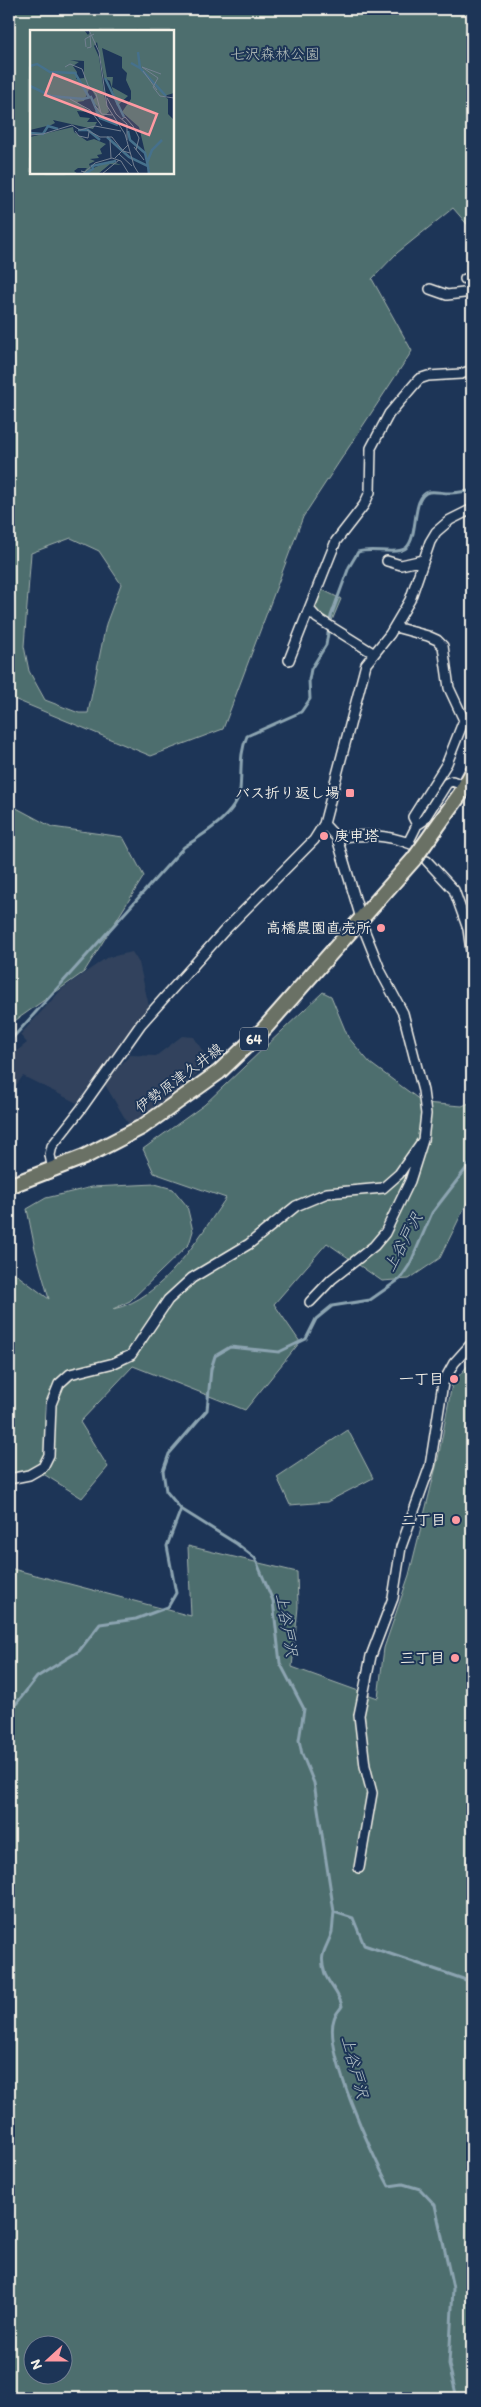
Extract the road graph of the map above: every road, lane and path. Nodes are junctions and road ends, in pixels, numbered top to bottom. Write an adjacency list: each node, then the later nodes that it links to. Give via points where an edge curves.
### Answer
1 (430, 289): 2 (street, via 447,295)
2 (472, 292)
3 (472, 370): 7 (street, via 419,380 389,414 371,448 370,492 336,541)
4 (472, 509): 5 (street, via 450,520 436,532)
5 (423, 560): 6 (street, via 401,565); 8 (street, via 410,600)
6 (387, 562)
7 (309, 608): 9 (street, via 317,618); 10 (street)
8 (395, 627): 9 (street); 13 (street, via 428,636 443,646 449,688 464,720 447,763 413,818)
9 (373, 653): 12 (street, via 363,672)
10 (289, 660)
11 (467, 782): 13 (street, via 447,783); 15 (main road, 64, bridge)
12 (324, 824): 14 (street); 20 (street, via 314,840 224,930 141,1024 52,1146)
13 (417, 825): 14 (street, via 409,843 378,835)
14 (337, 838): 16 (street)
15 (421, 860): 16 (main road, 伊勢原津久井線 / 64); 17 (street, via 454,890 468,929)
16 (362, 919): 19 (street, via 380,972 398,1001 406,1025 423,1091 426,1114); 20 (main road, 伊勢原津久井線 / 64, via 264,1030 219,1072 142,1127)
17 (471, 952): 18 (street)
18 (461, 954)
19 (423, 1140): 22 (street, via 410,1181 385,1233 374,1246 332,1278); 24 (street, via 399,1174 382,1188 327,1193 296,1206 249,1244 192,1278 168,1300 131,1355 114,1363 70,1374 59,1384 52,1404 49,1455 43,1467)
20 (53, 1170): 21 (main road, 伊勢原津久井線 / 64)
21 (9, 1186)
22 (310, 1302)
23 (472, 1343): 25 (street, via 454,1363 443,1383 430,1466 401,1547 392,1598 371,1656 360,1715 365,1766 372,1793)
24 (9, 1480)
25 (359, 1868)

